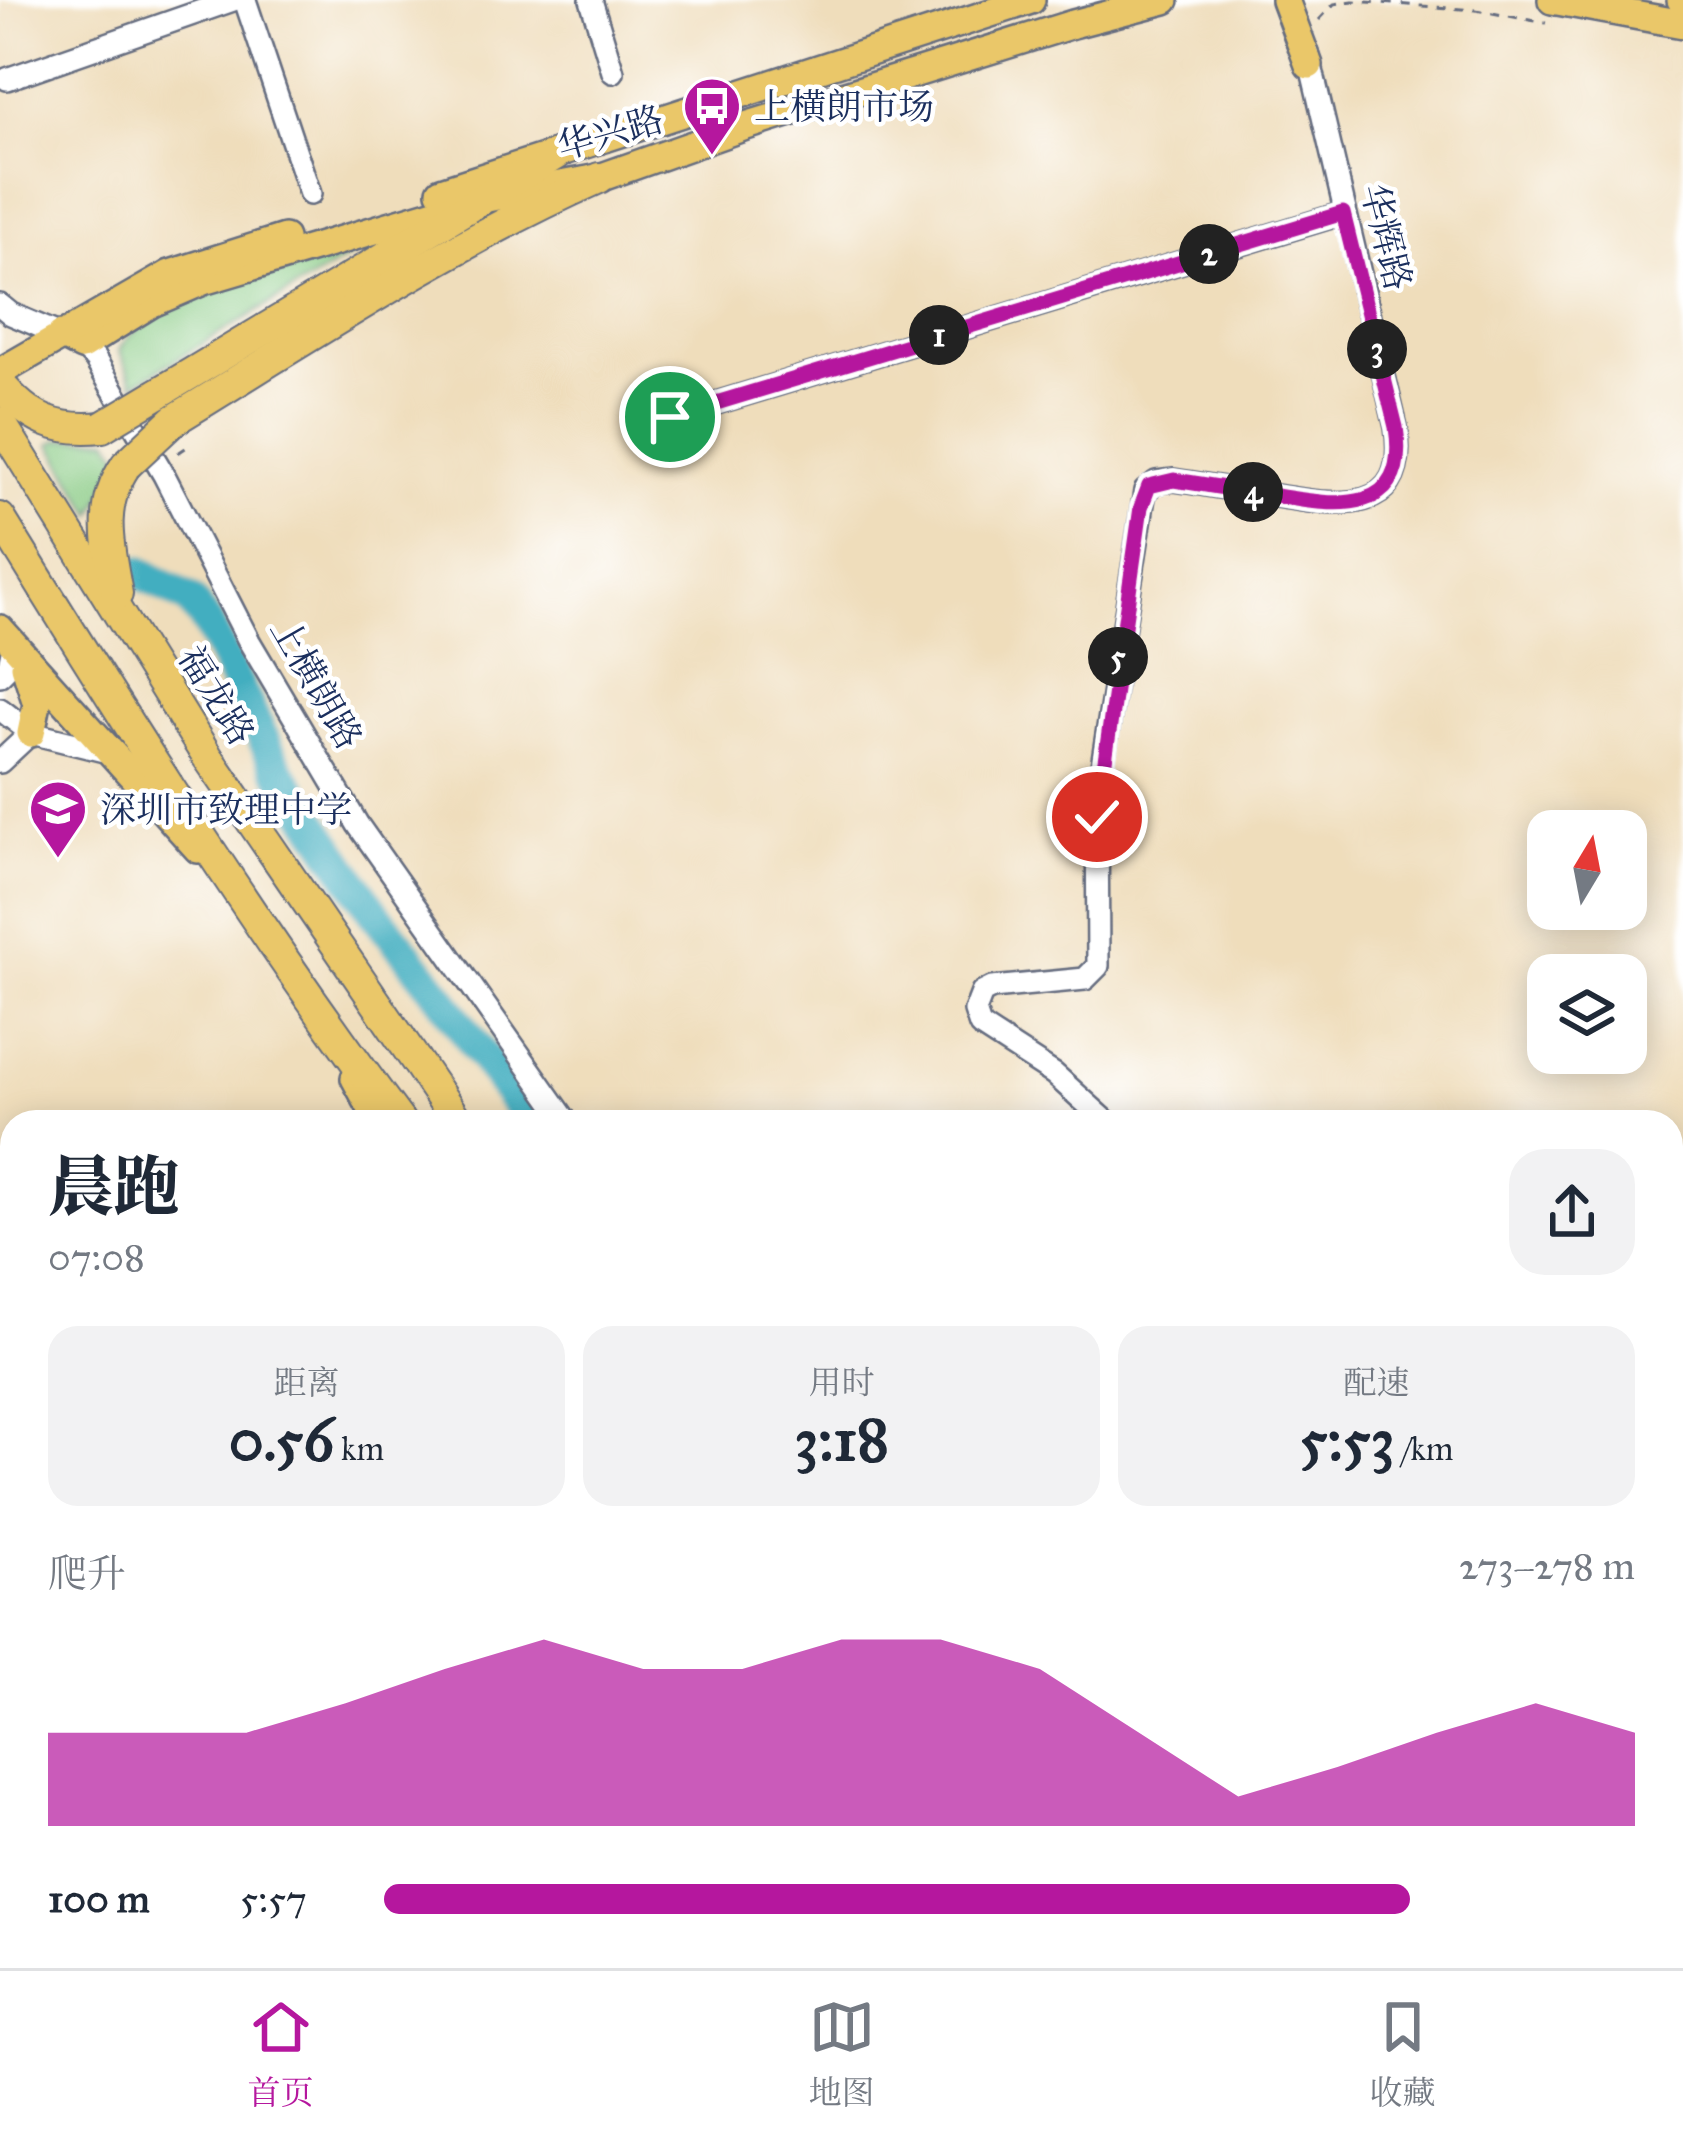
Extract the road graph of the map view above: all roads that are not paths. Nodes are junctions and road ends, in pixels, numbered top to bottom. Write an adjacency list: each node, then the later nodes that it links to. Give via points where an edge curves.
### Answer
1 (233, 0): 12 (street)
2 (245, 0): 15 (street)
3 (591, 0): 11 (street)
4 (1031, 0): 13 (main road, 华兴路)
5 (1165, 0): 14 (main road, 华兴路)
6 (1285, 0): 10 (main road, 华辉路)
7 (1555, 13): 9 (main road)
8 (1310, 18): 10 (street, 华辉路)
9 (1683, 24)
10 (1309, 65): 17 (street, 华辉路)
11 (613, 72)
12 (8, 79)
13 (555, 155): 16 (highway); 19 (main road, 华兴路, via 194,264 138,290)
14 (599, 178): 16 (main road, 华兴路); 21 (highway)
15 (310, 194)
16 (476, 200): 19 (main road, 华兴路, via 203,281); 21 (highway)
17 (1343, 213): 22 (street); 37 (street, 华辉路, via 1396,427 1395,471 1378,492 1350,505 1174,480 1145,491 1097,798 1097,966 1085,979 992,988 975,1012 980,1026)
18 (0, 305): 19 (street)
19 (71, 340): 20 (main road, 华兴路); 36 (street, 上横朗路, via 95,358 358,825)
20 (3, 394): 21 (highway, bridge, via 57,427 102,428); 24 (highway, 福龙路)
21 (166, 407): 24 (highway, bridge, via 107,506)
22 (670, 417)
23 (0, 518): 31 (highway)
24 (120, 611): 35 (highway, 福龙路, via 206,756)
25 (7, 638): 26 (street, via 9,666); 28 (main road, via 34,688); 29 (main road)
26 (0, 675)
27 (0, 709): 28 (street)
28 (31, 734): 29 (street); 30 (street)
29 (119, 759): 31 (main road)
30 (0, 762)
31 (234, 887): 32 (highway)
32 (325, 1022): 33 (main road); 34 (highway)
33 (373, 1110)
34 (391, 1110)
35 (450, 1110)
36 (559, 1110)
37 (1094, 1110)

